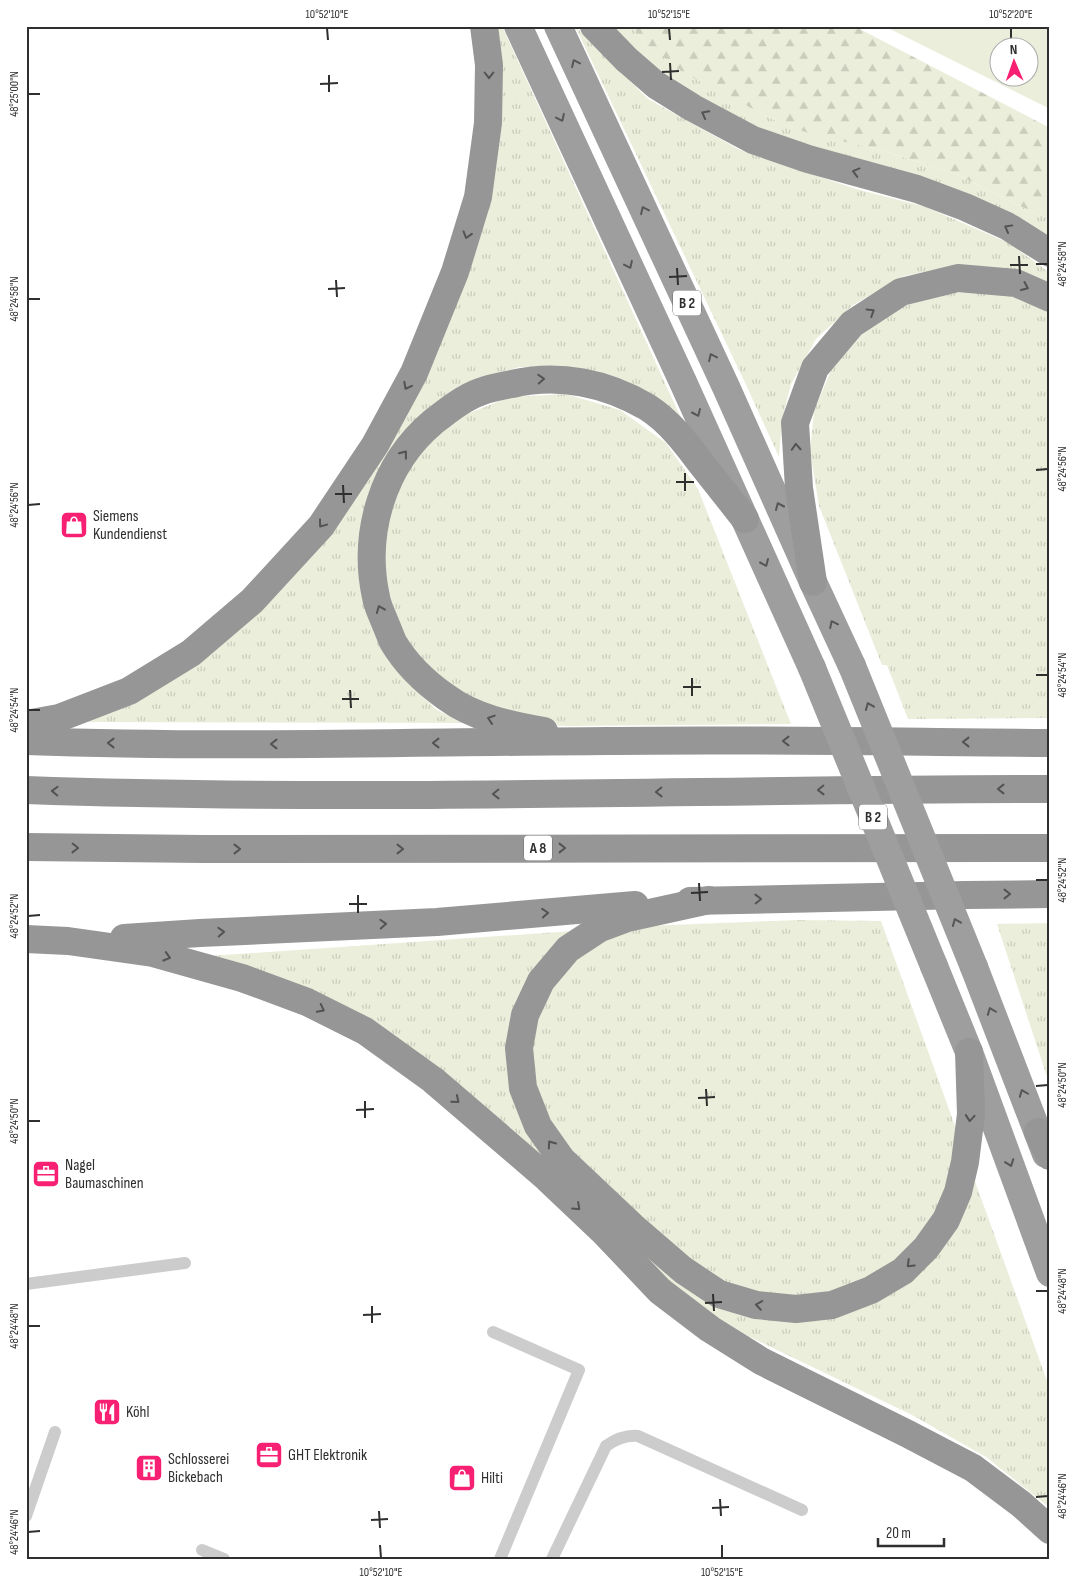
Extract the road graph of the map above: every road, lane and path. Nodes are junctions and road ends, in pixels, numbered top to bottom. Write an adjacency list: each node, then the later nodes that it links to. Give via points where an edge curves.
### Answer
1 (484, 26): 9 (highway, one-way to 9, via 489,64 488,123 478,196 455,272 414,373 375,445 321,526 252,601 192,653 129,691 59,718)
2 (518, 26): 7 (highway, B 2, one-way to 7)
3 (558, 26): 8 (highway, B 2, one-way to 3)
4 (594, 26): 5 (highway, one-way to 4, via 1007,226 965,207 753,140 656,85)
5 (1050, 253)
6 (1050, 298): 8 (highway, one-way to 6, via 798,488 795,423 815,368 852,324 902,292 958,278 1016,284)
7 (745, 519): 11 (highway, one-way to 7, via 516,726 476,713 447,698 427,682 393,642 376,599 372,578 372,539 381,497 397,463 425,430 461,402 480,392 538,379 579,381 622,395 648,408 664,421); 21 (highway, B 2, one-way to 21, bridge, via 812,668)
8 (813, 582): 22 (highway, B 2, one-way to 8, bridge, via 852,666)
9 (26, 724)
10 (26, 741): 11 (highway, one-way to 10, via 356,744)
11 (607, 741): 12 (highway, one-way to 11)
12 (1050, 743)
13 (1050, 788): 14 (highway, one-way to 14, via 354,795)
14 (26, 790)
15 (26, 848): 16 (highway, A 8, one-way to 16)
16 (1050, 848)
17 (1050, 894): 18 (highway, one-way to 17)
18 (709, 900): 20 (highway, one-way to 18, via 437,922); 21 (highway, one-way to 18, via 971,1114 958,1192 946,1220 926,1248 903,1271 871,1290 832,1305 796,1309 756,1305 719,1294 683,1270 562,1160 538,1126 523,1088 519,1048 525,1015 541,981 568,950 600,928 627,918)
19 (26, 939): 20 (highway)
20 (68, 941): 31 (highway, one-way to 31, via 153,953 242,978 307,1002 365,1031 433,1080 547,1178 660,1291 710,1329 761,1361 973,1468)
21 (969, 1052): 25 (highway, one-way to 25)
22 (1044, 1144): 23 (highway)
23 (1050, 1165)
24 (185, 1263): 26 (lane)
25 (1050, 1273)
26 (26, 1284)
27 (493, 1332): 34 (lane, via 579,1370)
28 (55, 1432): 30 (lane)
29 (802, 1510): 35 (lane, via 630,1435 606,1446)
30 (26, 1516)
31 (1050, 1530)
32 (202, 1550): 33 (lane)
33 (224, 1559)
34 (500, 1559)
35 (552, 1559)

